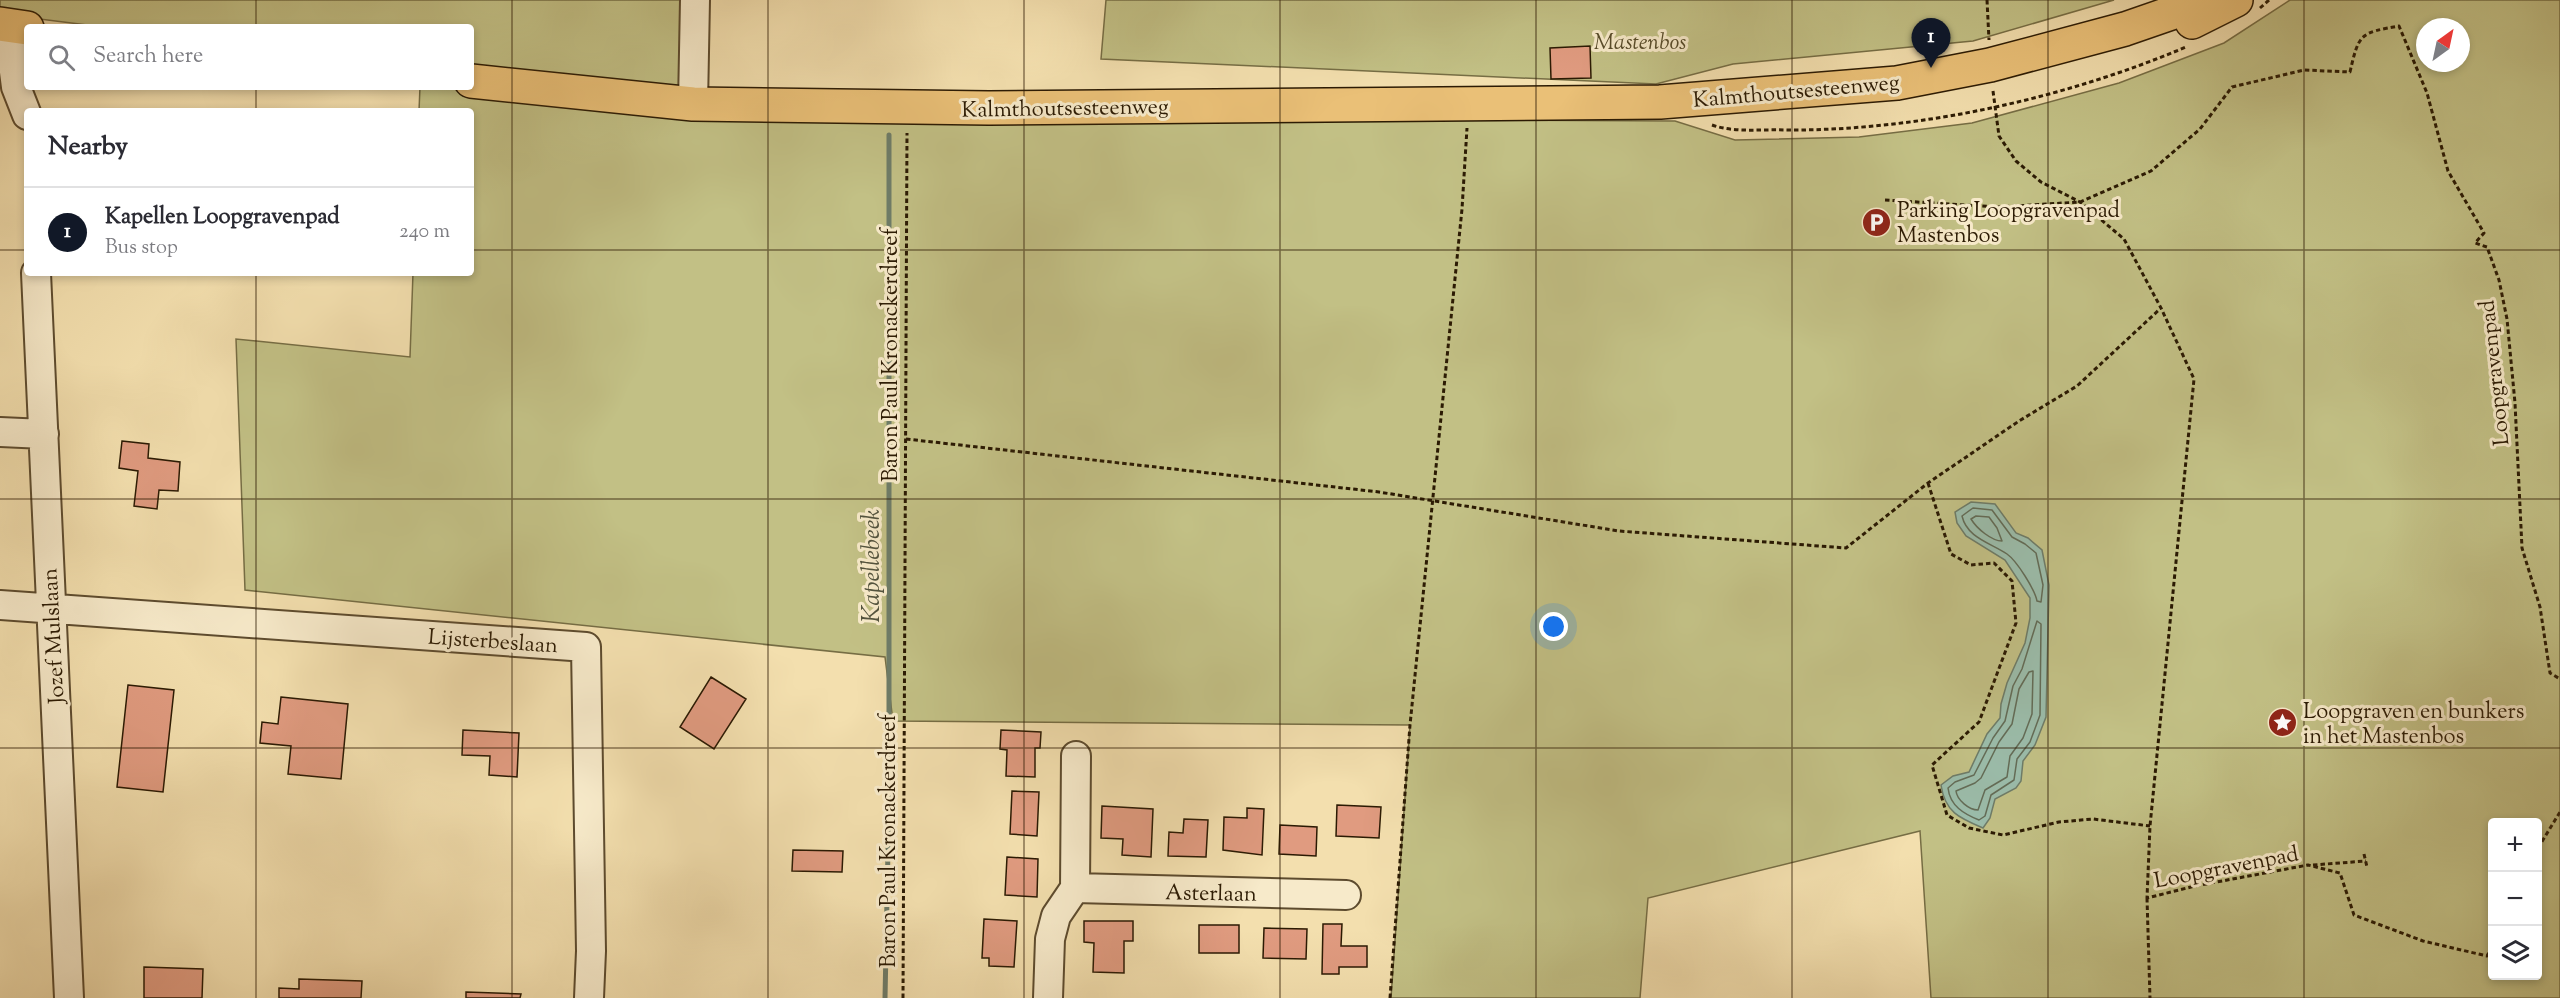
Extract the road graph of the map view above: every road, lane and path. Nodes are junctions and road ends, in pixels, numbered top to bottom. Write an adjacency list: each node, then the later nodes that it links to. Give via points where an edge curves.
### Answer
1 (695, 0): 12 (street)
2 (2209, 0): 11 (main road, Kalmthoutsesteenweg, via 2125,29 1990,65 1897,83)
3 (2236, 0): 8 (main road, Kalmthoutsesteenweg, via 2152,41)
4 (12, 26): 13 (street, via 16,87)
5 (2000, 40): 6 (path)
6 (1989, 43)
7 (474, 81): 12 (main road, Kalmthoutsesteenweg)
8 (1992, 87): 11 (main road, Kalmthoutsesteenweg, via 1898,104 1822,109 1742,110); 17 (path, Loopgravenpad, via 1999,136 2016,161 2041,182)
9 (38, 90): 14 (street)
10 (1468, 102): 11 (main road, Kalmthoutsesteenweg); 15 (main road, Kalmthoutsesteenweg); 24 (path, via 1462,209)
11 (1660, 102)
12 (693, 104): 15 (main road, Kalmthoutsesteenweg)
13 (24, 108)
14 (33, 108)
15 (907, 108): 22 (path, Baron Paul Kronackerdreef)
16 (1885, 200): 17 (path, Loopgravenpad, via 1998,207)
17 (2080, 202): 19 (path, Loopgravenpad, via 2124,239); 27 (path, Loopgravenpad, via 2151,171 2200,129 2232,87 2304,70 2350,72 2357,44 2368,31 2399,26 2427,93 2448,171 2484,233 2475,243 2487,247 2499,280 2515,403 2522,548 2540,607 2550,673)
18 (36, 276): 21 (street, Jozef Mulslaan)
19 (2161, 308): 23 (path, via 2077,386); 30 (path, Loopgravenpad, via 2194,379)
20 (0, 432): 21 (street)
21 (44, 434): 26 (street, Jozef Mulslaan)
22 (906, 439): 24 (path); 42 (path, Baron Paul Kronackerdreef)
23 (1929, 483): 24 (path, via 1846,548 1619,531); 30 (path, via 1951,554 1971,565 1994,563 2012,581 2016,623 1979,722 1932,765 1947,815 1969,828 2003,835 2093,819)
24 (1433, 500): 44 (path, via 1410,725)
25 (0, 605): 26 (street)
26 (50, 609): 40 (street, Jozef Mulslaan); 41 (street, Lijsterbeslaan, via 586,647)
27 (2560, 679)
28 (1076, 756): 36 (street)
29 (2560, 812): 31 (path)
30 (2150, 826): 38 (path, Loopgravenpad)
31 (2542, 841)
32 (2364, 854): 33 (path)
33 (2366, 861): 34 (path); 35 (path)
34 (2308, 865): 38 (path, Loopgravenpad); 39 (path, Loopgravenpad, via 2340,873 2354,915 2423,941)
35 (2367, 867)
36 (1075, 888): 37 (street, Asterlaan); 43 (street, via 1056,915 1050,939)
37 (1346, 895)
38 (2147, 898): 45 (path)
39 (2488, 954)
40 (69, 998)
41 (589, 998)
42 (903, 998)
43 (1048, 998)
44 (1390, 998)
45 (2150, 998)

